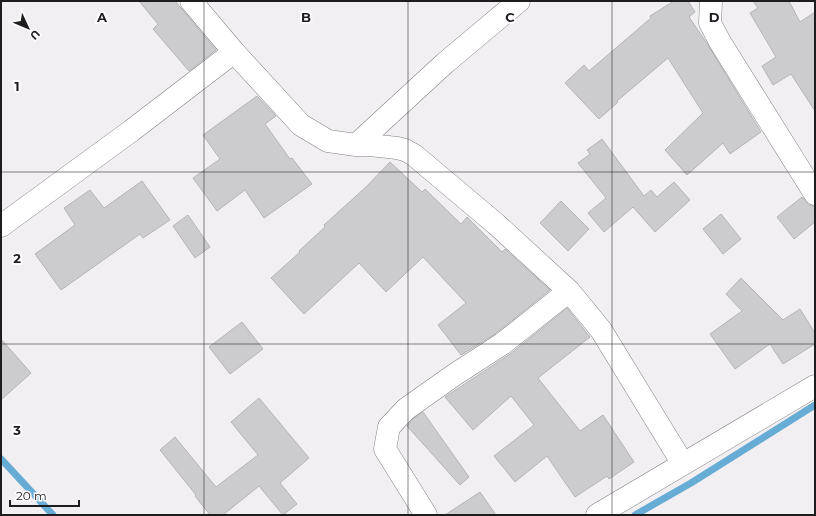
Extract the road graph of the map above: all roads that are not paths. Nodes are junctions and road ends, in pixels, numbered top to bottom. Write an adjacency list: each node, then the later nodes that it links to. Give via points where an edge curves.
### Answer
1 (191, 1): 4 (street)
2 (519, 1): 5 (street, via 445,63)
3 (712, 1): 6 (street, via 712,28)
4 (234, 52): 5 (street, via 301,125 328,141); 7 (street)
5 (356, 145): 8 (street, via 405,150 414,155 496,224)
6 (815, 194)
7 (1, 226)
8 (569, 291): 10 (street, via 601,330); 11 (street, via 502,344 406,409 389,427 385,449)
9 (815, 386): 10 (street)
10 (683, 464): 12 (street)
11 (426, 515)
12 (597, 515)

